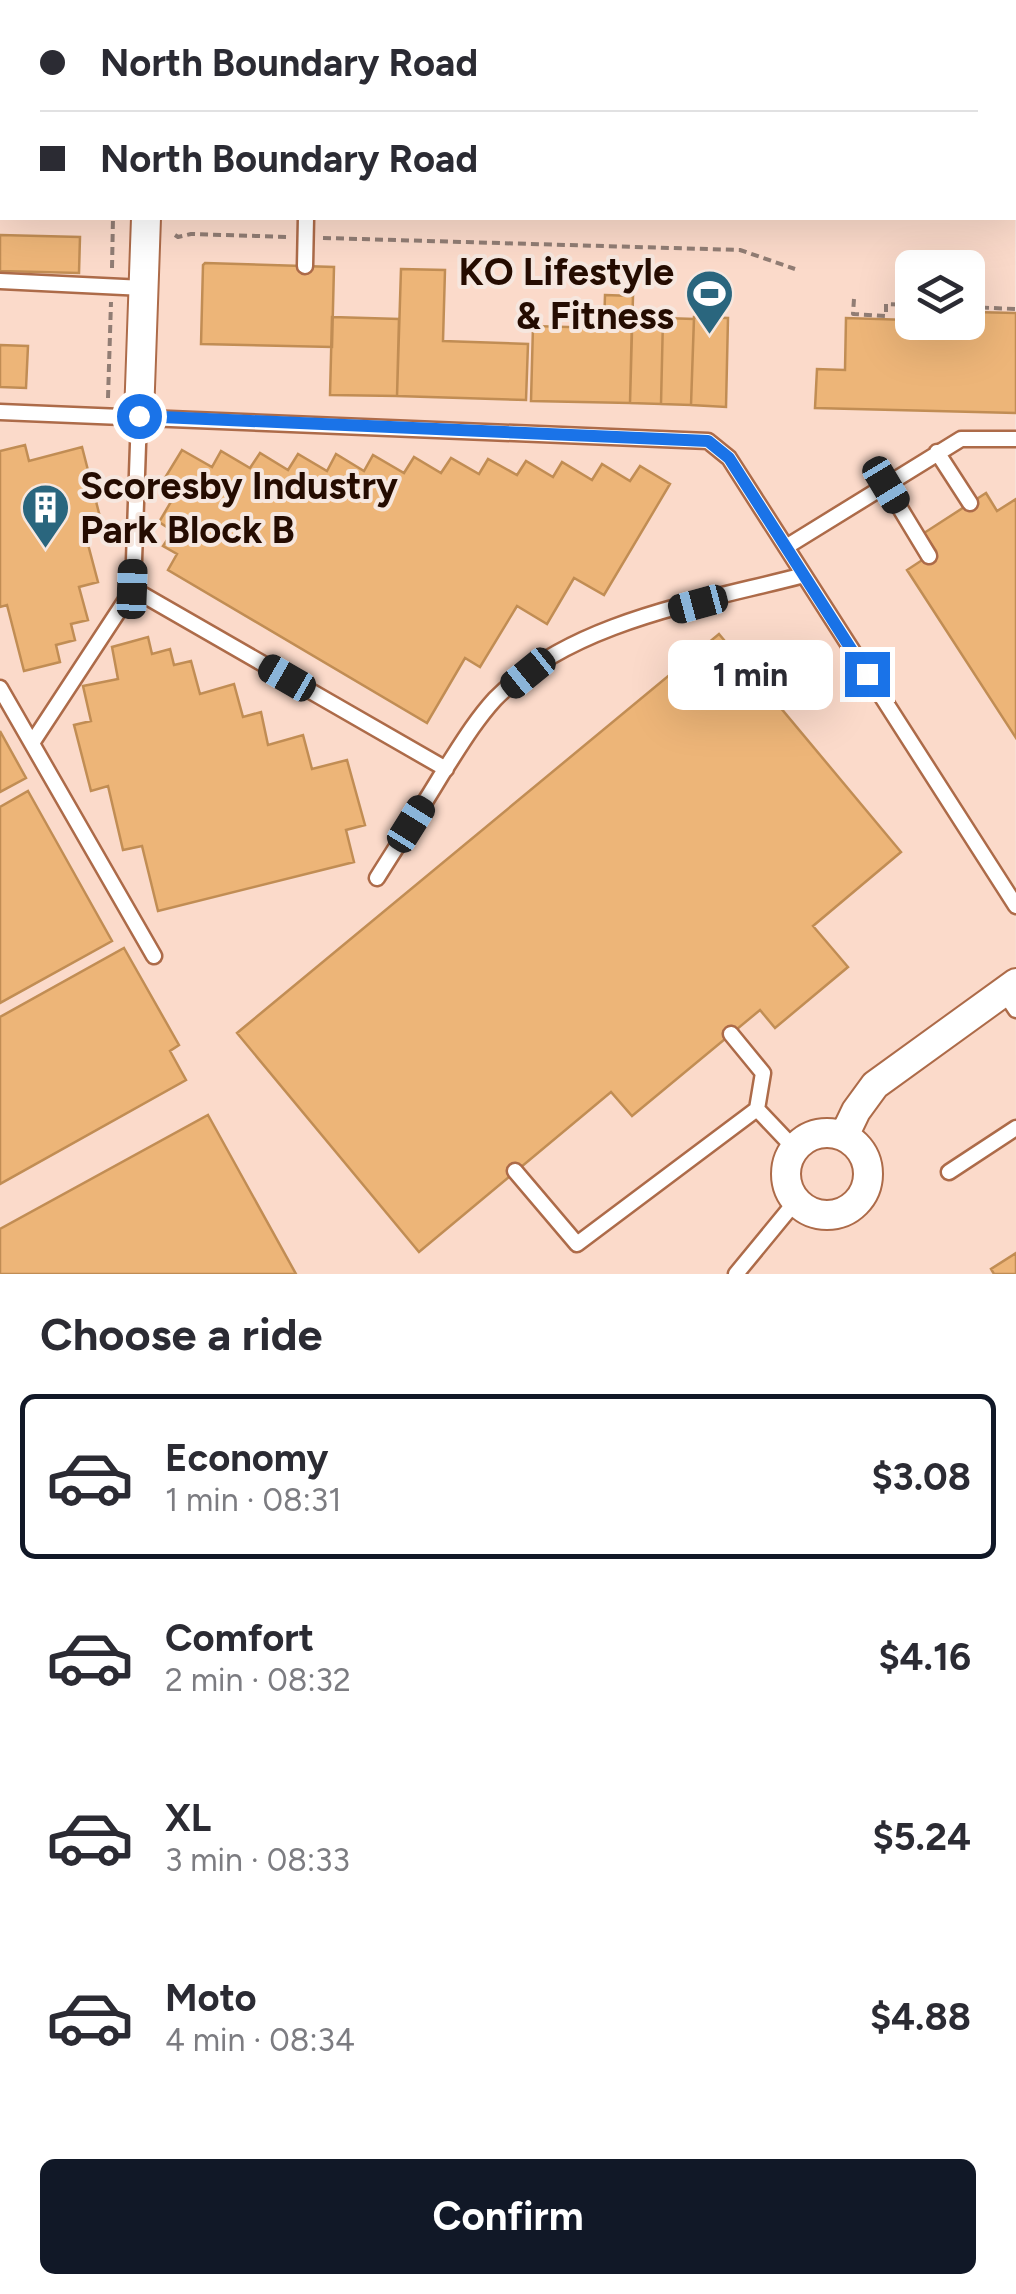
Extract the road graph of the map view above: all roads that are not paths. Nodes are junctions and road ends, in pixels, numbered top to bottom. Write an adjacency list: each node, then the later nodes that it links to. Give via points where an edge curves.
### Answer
1 (146, 220): 5 (street)
2 (306, 220): 3 (lane)
3 (305, 266)
4 (0, 281): 5 (lane)
5 (144, 288): 7 (street)
6 (0, 412): 7 (lane)
7 (139, 416): 12 (lane, via 698,439 724,451); 15 (lane)
8 (1016, 440): 9 (lane, via 961,439)
9 (937, 452): 10 (lane); 11 (lane)
10 (886, 485): 12 (lane); 13 (lane)
11 (970, 503)
12 (786, 547): 14 (lane)
13 (929, 556)
14 (804, 575): 18 (lane, via 580,641 498,696); 20 (lane)
15 (132, 589): 17 (lane); 18 (lane)
16 (0, 688): 17 (lane)
17 (32, 743): 21 (lane)
18 (446, 770): 19 (lane)
19 (377, 878)
20 (1016, 906)
21 (154, 956)
22 (1012, 995): 26 (street, via 875,1085)
23 (732, 1034): 24 (lane, via 763,1073)
24 (758, 1109): 27 (lane); 28 (lane, via 577,1244)
25 (1016, 1128): 29 (lane)
26 (844, 1136): 27 (street, via 816,1134); 30 (street, via 864,1154 863,1195 832,1214 805,1210)
27 (794, 1148): 30 (street, via 786,1180)
28 (515, 1171)
29 (949, 1172)
30 (796, 1201): 31 (lane)
31 (736, 1274)

